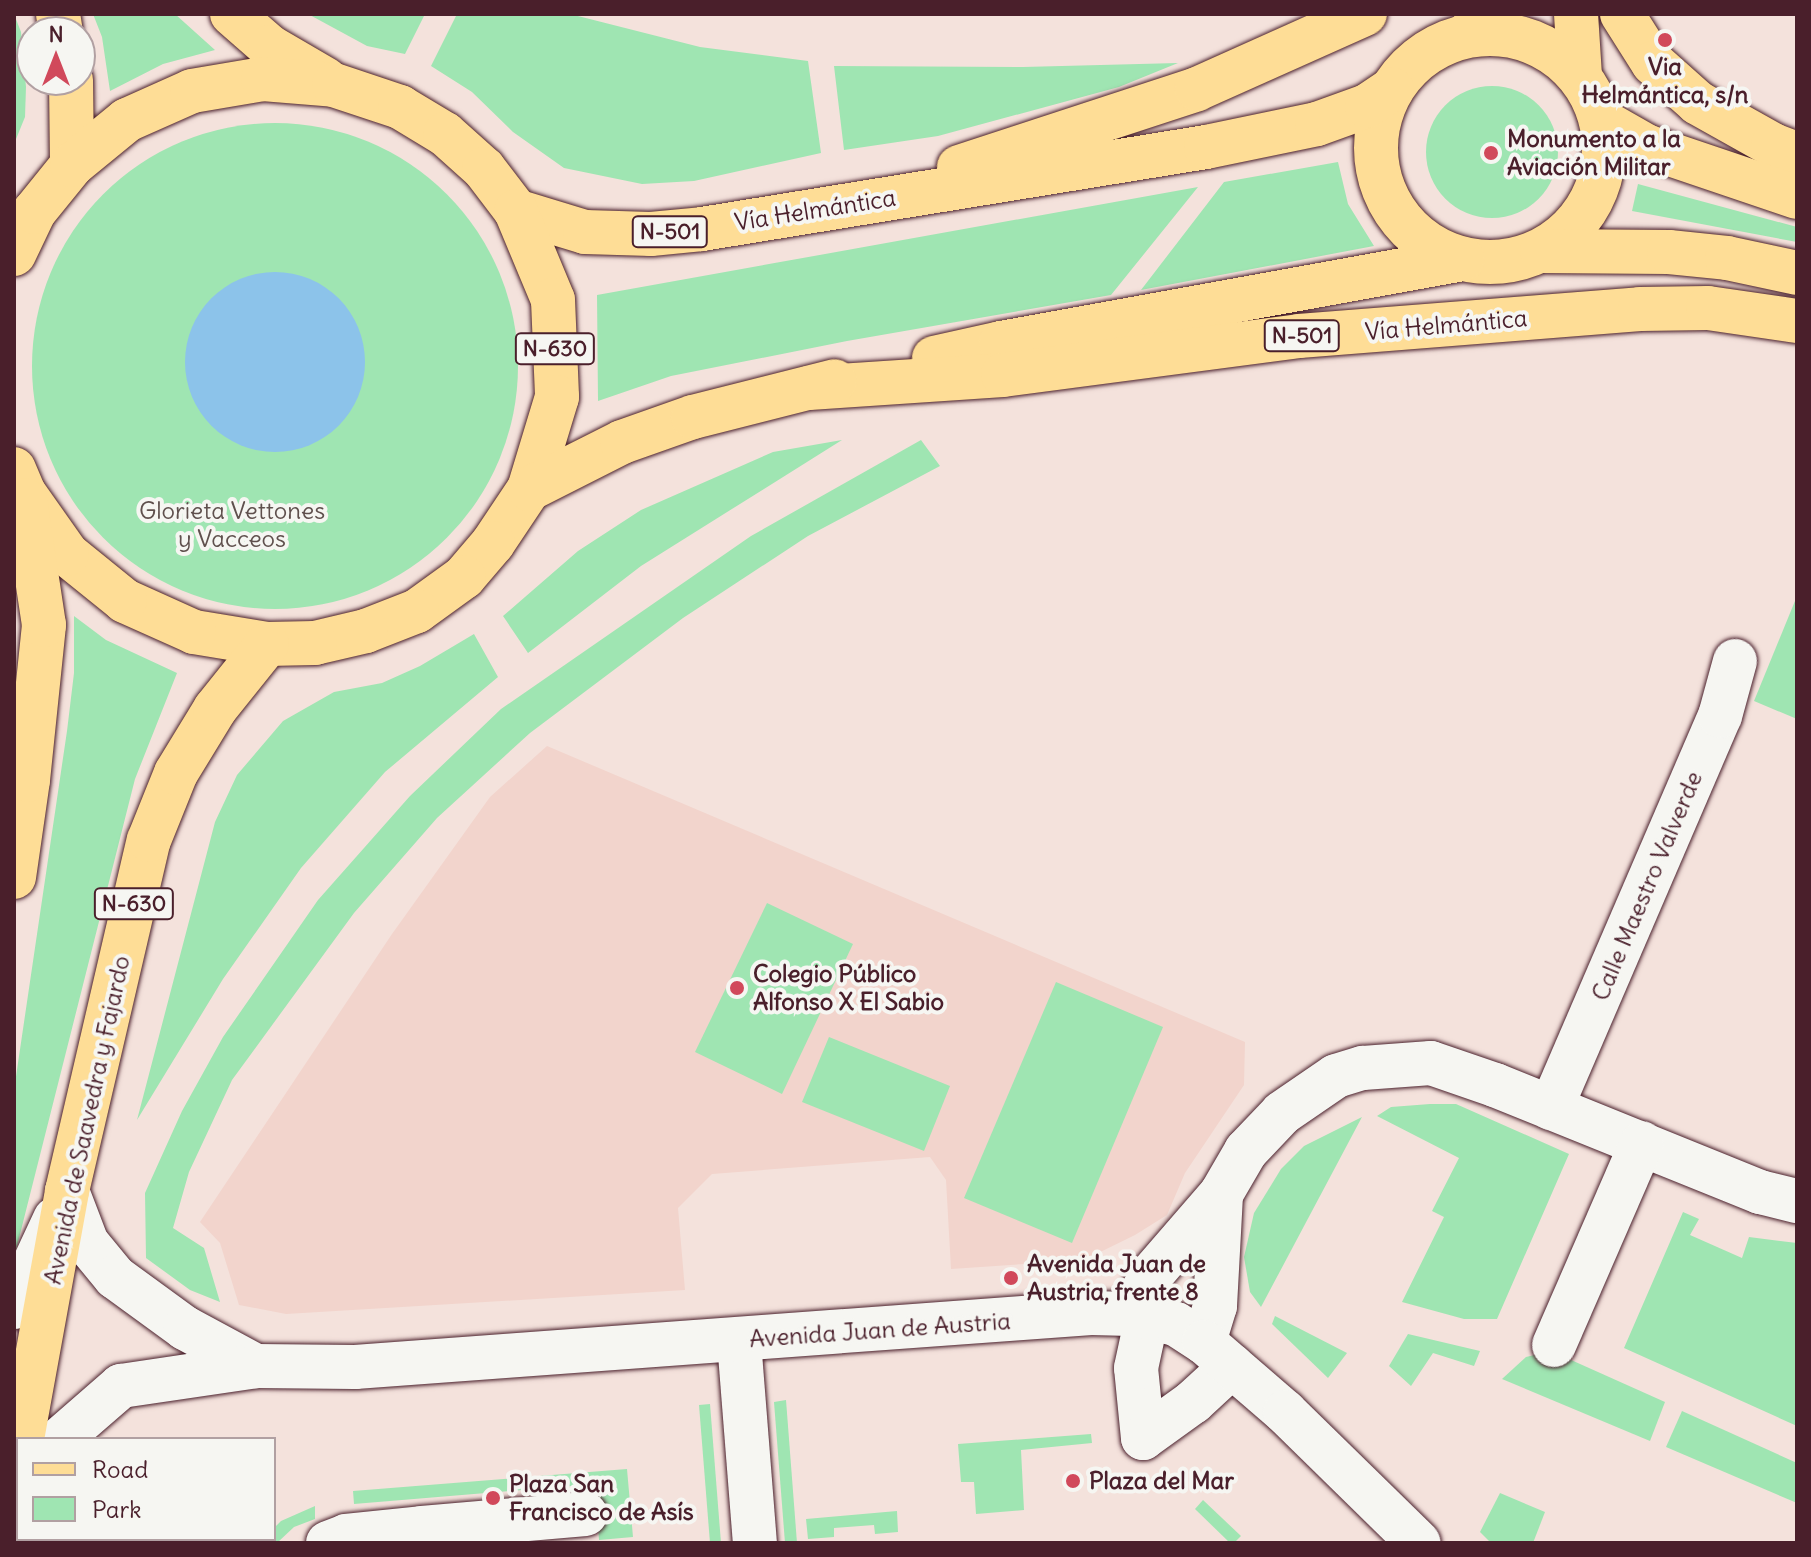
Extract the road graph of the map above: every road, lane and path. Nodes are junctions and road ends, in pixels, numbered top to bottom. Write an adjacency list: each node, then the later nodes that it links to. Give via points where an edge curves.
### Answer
1 (232, 14): 7 (main road, N-630, via 270,47)
2 (1365, 14): 14 (main road, via 1197,89)
3 (1576, 14): 6 (main road)
4 (1622, 14): 11 (main road, via 1653,63 1698,103)
5 (1478, 25): 6 (main road, N-501, via 1548,49); 8 (main road, N-501, via 1431,50)
6 (1580, 76): 10 (main road, N-501)
7 (334, 85): 12 (main road, N-630, via 263,79 192,91 127,120); 15 (main road, N-630, via 400,107 445,134 484,169)
8 (1392, 89): 14 (main road, Vía Helmántica, via 1367,106 1317,124 1031,178); 18 (main road, N-501, via 1378,120 1375,152 1387,200 1418,237)
9 (71, 96): 12 (main road)
10 (1602, 121): 13 (main road, via 1646,146); 16 (main road, N-501, via 1603,172 1594,195 1582,218)
11 (1797, 154)
12 (72, 165): 17 (main road, N-630, via 34,212)
13 (1797, 197)
14 (826, 207): 15 (main road, Vía Helmántica / N-501, via 651,234 585,232)
15 (516, 211): 23 (main road, N-630, via 553,300 557,397)
16 (1542, 251): 18 (main road, N-501, via 1503,262); 19 (main road, N-501, via 1669,252)
17 (14, 254)
18 (1462, 259): 21 (main road, Vía Helmántica / N-501, via 1001,343)
19 (1797, 273)
20 (1797, 321): 21 (main road, Vía Helmántica / N-501, via 1708,308 1640,309 1299,336 1003,375)
21 (809, 388): 23 (main road, Vía Helmántica / N-501, via 693,417 622,442)
22 (19, 481): 24 (main road, N-630, via 67,554 125,601 194,632); 26 (main road, N-630, via 44,625)
23 (529, 489): 24 (main road, N-630, via 464,577 417,611 315,643)
24 (267, 644): 29 (main road, Avenida de Saavedra y Fajardo / N-630, via 215,709 176,773 149,840)
25 (1735, 661): 27 (street, Calle Maestro Valverde, via 1720,716)
26 (14, 877)
27 (1551, 1108): 28 (street); 30 (street, via 1431,1063 1363,1068 1336,1076 1273,1123 1246,1151)
28 (1642, 1143): 31 (street, via 1760,1192); 35 (street)
29 (67, 1191): 32 (street); 37 (street, Avenida Juan de Austria, via 87,1243 115,1277 185,1328); 38 (main road, Avenida de Saavedra y Fajardo / N-630)
30 (1221, 1194): 33 (street, via 1151,1275); 36 (street)
31 (1797, 1201)
32 (14, 1307)
33 (1139, 1316): 34 (street, Avenida Juan de Austria, via 1091,1313); 36 (street, Avenida Juan de Austria, via 1176,1324); 36 (street, via 1136,1368 1143,1438 1193,1402)
34 (739, 1341): 37 (street, Avenida Juan de Austria, via 355,1367); 43 (street)
35 (1554, 1345)
36 (1218, 1354): 44 (street, Avenida Juan de Austria)
37 (256, 1366): 39 (street, Avenida Juan de Austria, via 121,1386)
38 (22, 1437)
39 (62, 1437)
40 (585, 1514): 41 (street)
41 (423, 1535): 42 (street)
42 (337, 1540)
43 (755, 1543)
44 (1419, 1543)

